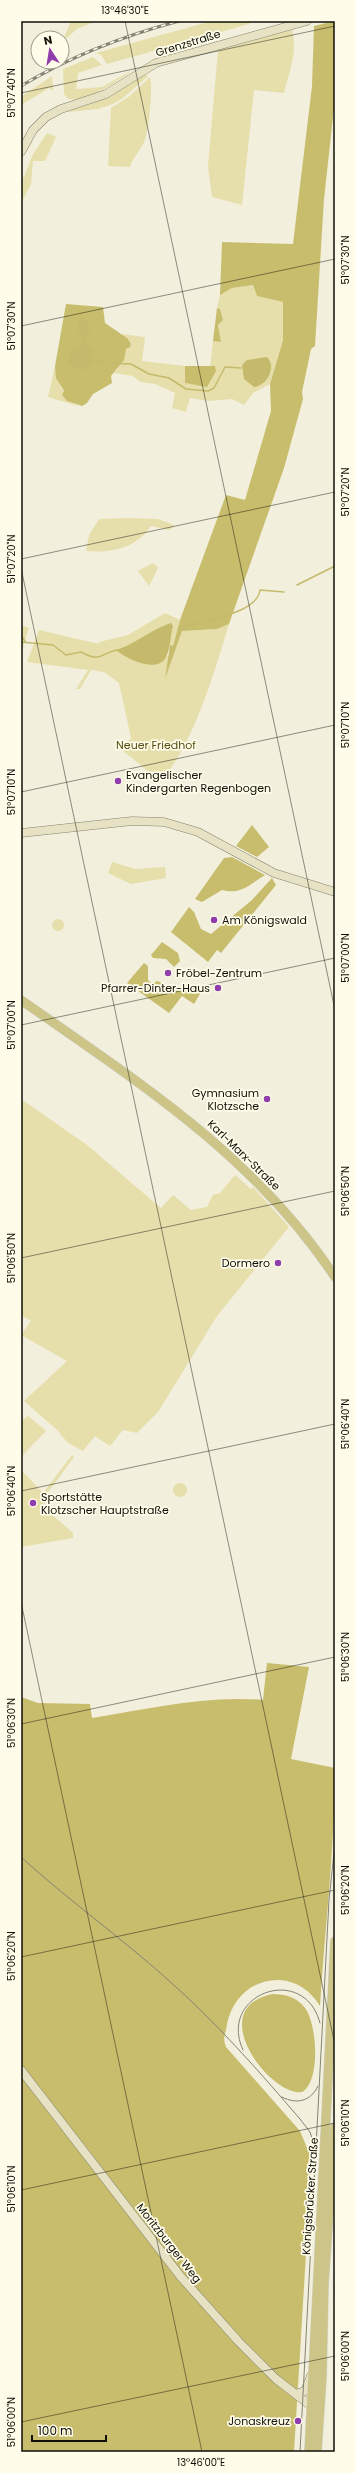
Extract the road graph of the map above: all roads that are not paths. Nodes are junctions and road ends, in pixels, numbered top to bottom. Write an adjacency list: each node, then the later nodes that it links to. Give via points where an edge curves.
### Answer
1 (307, 21): 2 (street, Grenzstraße, via 169,58 102,96 61,109 36,126)
2 (21, 152)
3 (21, 833): 4 (street, via 132,821 164,822 198,832 274,873)
4 (335, 892)
5 (21, 1000): 6 (main road, Karl-Marx-Straße, via 152,1092 216,1143 289,1217)
6 (335, 1277)
7 (335, 1941): 10 (main road, Königsbrücker Straße)
8 (21, 2070): 11 (street, Moritzburger Weg, via 181,2277 244,2347 276,2379)
9 (335, 2127): 12 (main road, Königsbrücker Straße)
10 (314, 2363): 11 (street, via 306,2390); 12 (main road, Königsbrücker Straße)
11 (296, 2394): 12 (street, Moritzburger Weg)
12 (316, 2409): 13 (main road, Königsbrücker Straße); 14 (main road, Königsbrücker Straße)
13 (309, 2452)
14 (317, 2452)

